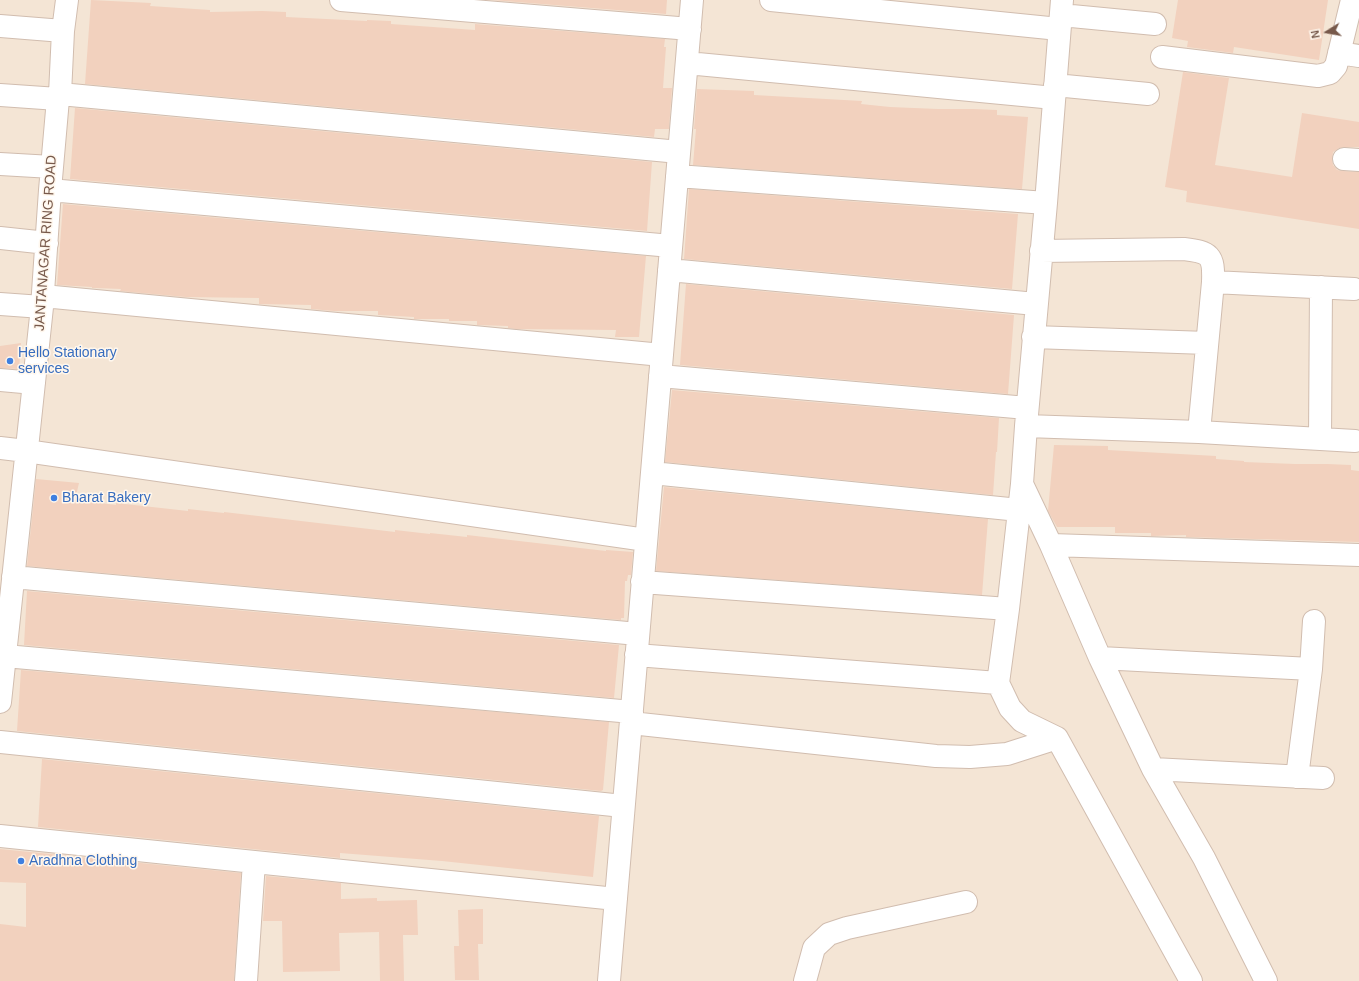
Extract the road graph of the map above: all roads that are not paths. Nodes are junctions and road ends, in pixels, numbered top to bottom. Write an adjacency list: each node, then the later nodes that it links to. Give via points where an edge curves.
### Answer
1 (67, 0): 10 (street, JANTANAGAR RING ROAD)
2 (341, 0): 9 (street)
3 (692, 0): 9 (street)
4 (771, 0): 6 (street)
5 (1352, 0): 11 (street)
6 (1061, 15): 7 (street); 14 (street)
7 (1155, 24)
8 (0, 26): 10 (street)
9 (690, 29): 13 (street)
10 (63, 30): 17 (street, JANTANAGAR RING ROAD)
11 (1349, 54): 12 (street, via 1330,73 1318,76)
12 (1162, 57)
13 (687, 63): 14 (street); 18 (street)
14 (1055, 91): 15 (street); 23 (street)
15 (1148, 94)
16 (0, 95): 17 (street)
17 (59, 96): 18 (street); 20 (street, JANTANAGAR RING ROAD)
18 (679, 152): 21 (street)
19 (0, 164): 20 (street)
20 (52, 168): 22 (street, JANTANAGAR RING ROAD)
21 (677, 176): 23 (street); 26 (street)
22 (50, 190): 25 (street, JANTANAGAR RING ROAD); 26 (street)
23 (1046, 203): 27 (street)
24 (0, 238): 25 (street)
25 (47, 242): 32 (street, JANTANAGAR RING ROAD)
26 (671, 246): 28 (street)
27 (1041, 251): 29 (street, via 1198,251 1208,255 1214,266); 34 (street)
28 (669, 270): 34 (street); 37 (street)
29 (1213, 282): 30 (street); 36 (street)
30 (1321, 287): 31 (street); 43 (street)
31 (1354, 289)
32 (42, 302): 33 (street); 37 (street); 40 (street, JANTANAGAR RING ROAD)
33 (0, 304)
34 (1036, 304): 35 (street)
35 (1033, 337): 36 (street); 41 (street)
36 (1208, 343): 42 (street)
37 (662, 355): 38 (street)
38 (660, 376): 41 (street); 47 (street)
39 (0, 380): 40 (street)
40 (34, 383): 46 (street, JANTANAGAR RING ROAD)
41 (1026, 417): 42 (street); 48 (street)
42 (1199, 432): 43 (street)
43 (1320, 439): 44 (street)
44 (1355, 442)
45 (0, 448): 46 (street)
46 (26, 451): 50 (street, JANTANAGAR RING ROAD); 51 (street)
47 (652, 473): 49 (street); 51 (street)
48 (1022, 484): 49 (street); 52 (street)
49 (1019, 510): 56 (street)
50 (9, 536): 54 (street, JANTANAGAR RING ROAD)
51 (646, 540): 55 (street)
52 (1051, 545): 53 (street); 60 (street)
53 (1359, 556)
54 (13, 577): 57 (street, JANTANAGAR RING ROAD); 59 (street)
55 (642, 582): 56 (street); 59 (street)
56 (1008, 609): 63 (street)
57 (5, 610): 61 (street, JANTANAGAR RING ROAD)
58 (1314, 621): 62 (street)
59 (637, 644): 63 (street); 65 (street)
60 (1100, 658): 62 (street); 68 (street)
61 (3, 666): 64 (street, JANTANAGAR RING ROAD); 65 (street)
62 (1311, 669): 69 (street)
63 (998, 682): 66 (street, via 1010,708 1022,721)
64 (0, 702)
65 (631, 717): 66 (street, via 936,756 1007,754); 71 (street)
66 (1057, 738): 79 (street)
67 (0, 742): 71 (street)
68 (1153, 769): 69 (street); 80 (street, via 1204,858)
69 (1297, 777): 70 (street)
70 (1323, 778)
71 (623, 806): 74 (street)
72 (0, 836): 73 (street)
73 (254, 862): 74 (street); 76 (street)
74 (616, 899): 77 (street)
75 (966, 902): 78 (street, via 830,934 814,948)
76 (246, 981)
77 (609, 981)
78 (805, 981)
79 (1191, 981)
80 (1266, 981)

